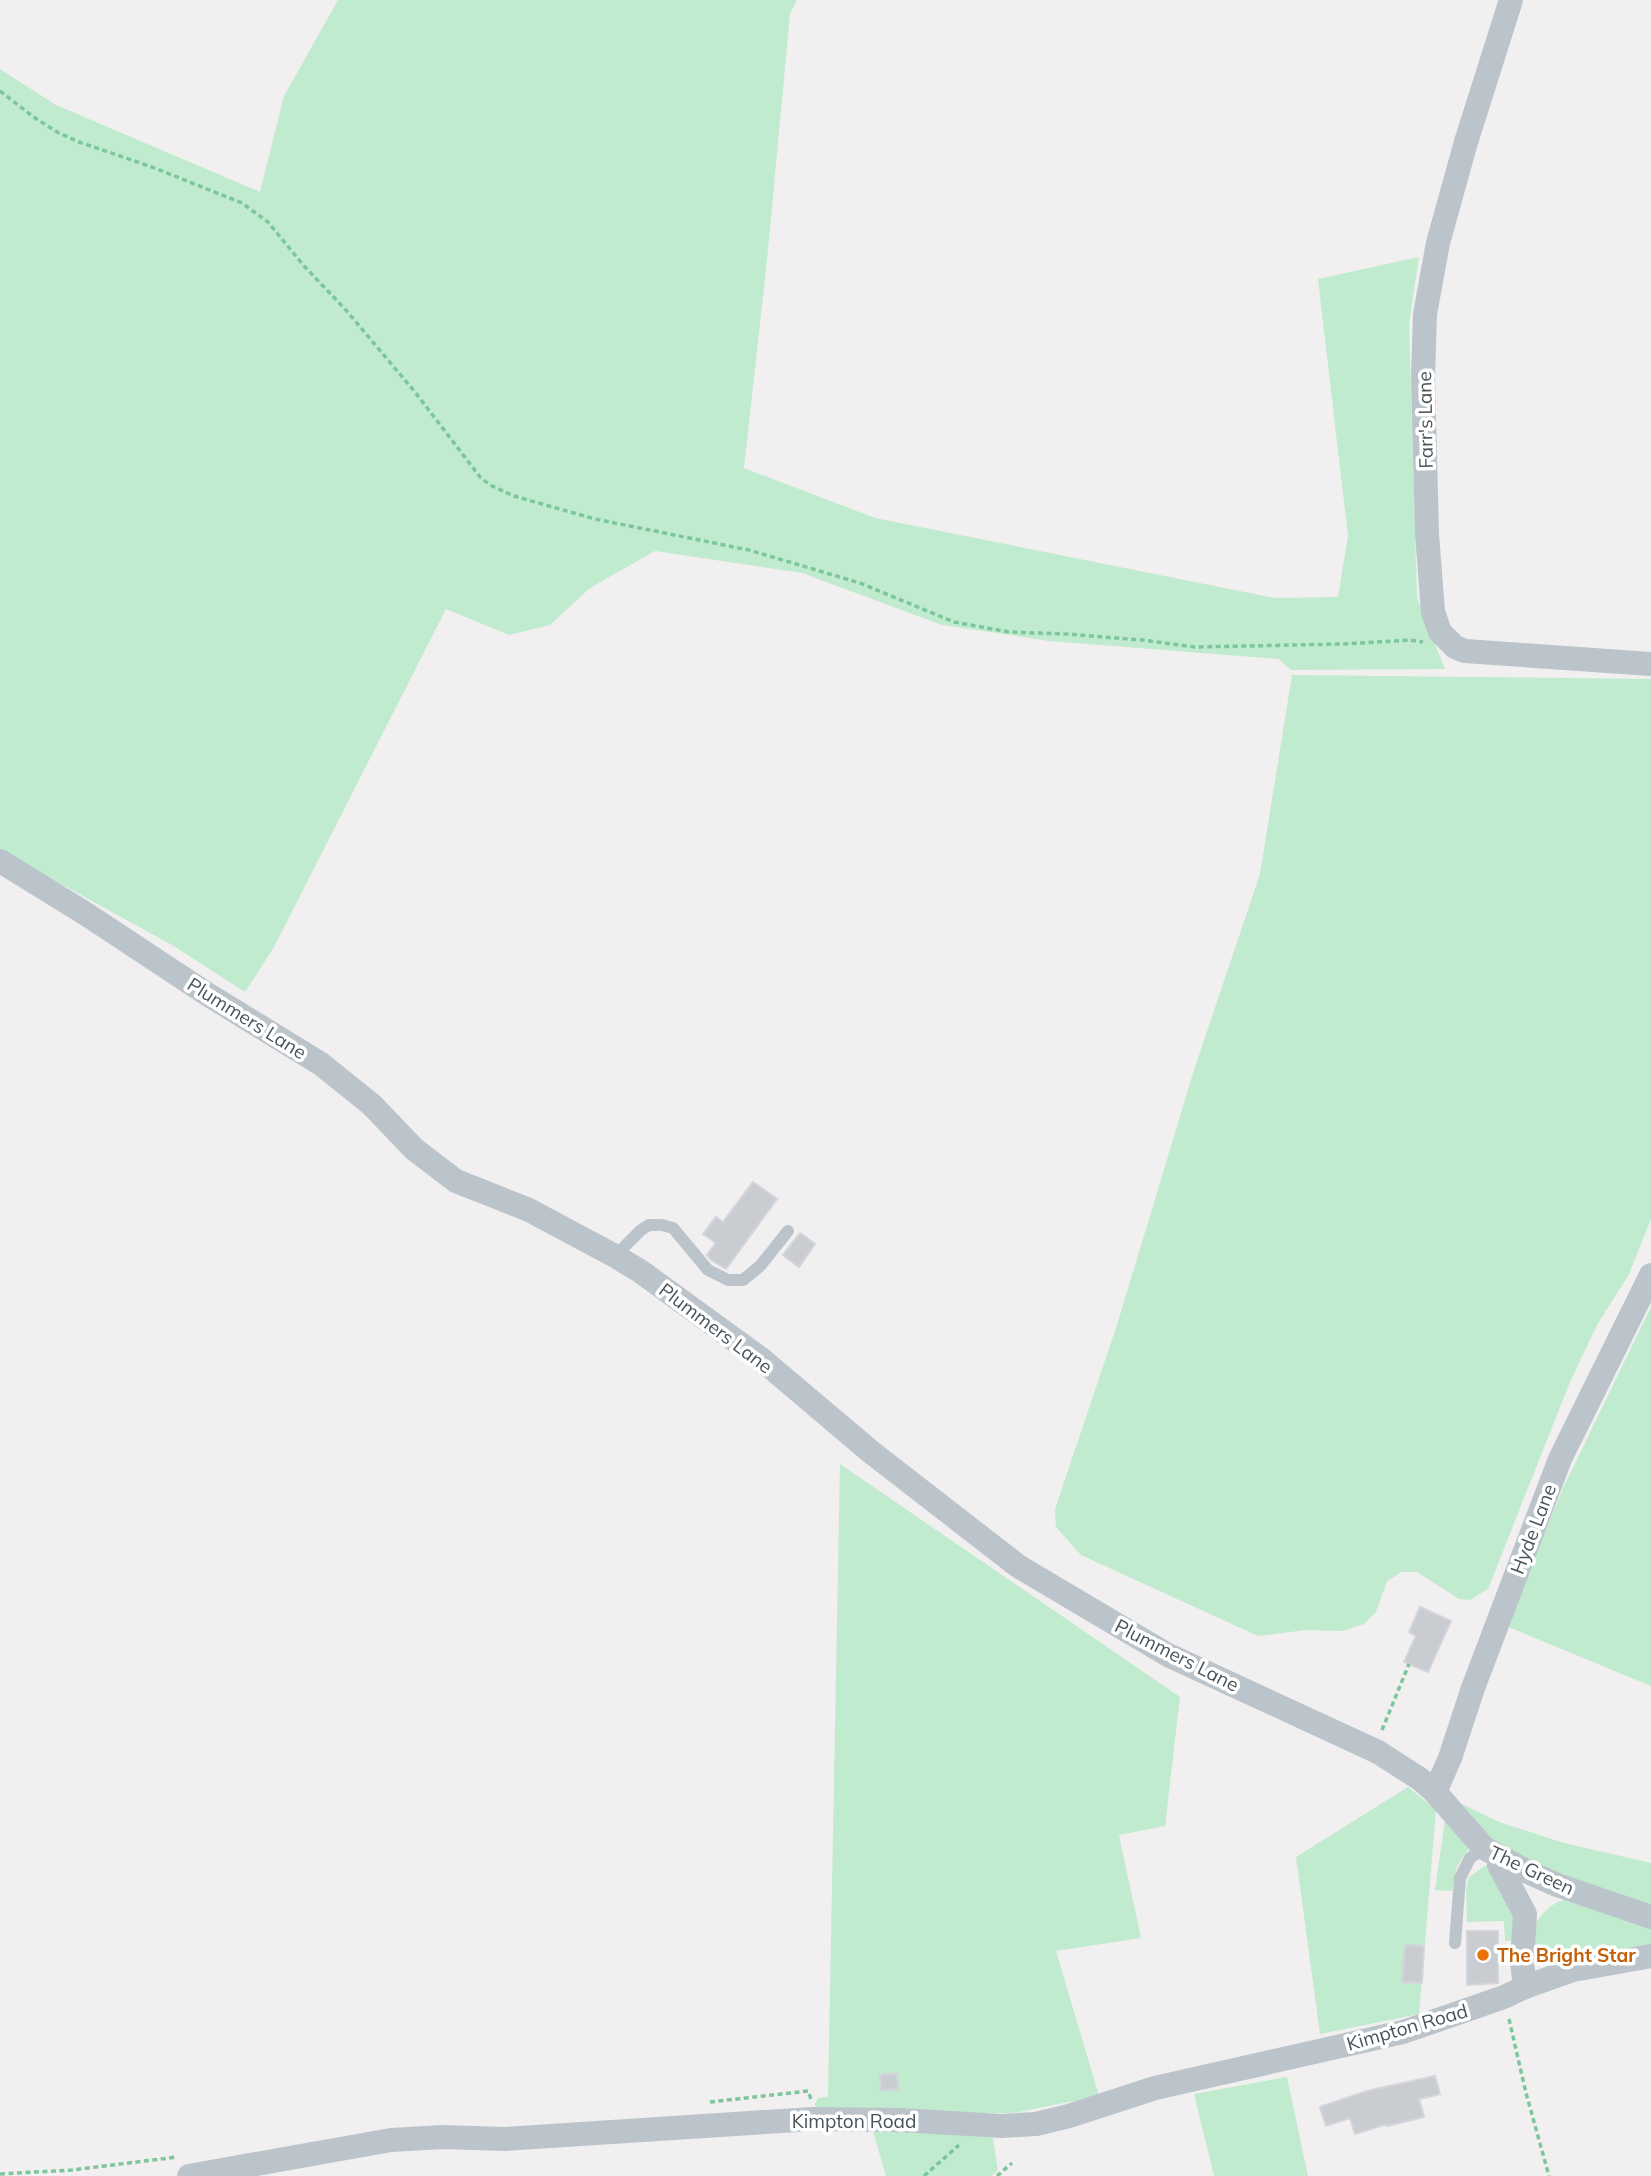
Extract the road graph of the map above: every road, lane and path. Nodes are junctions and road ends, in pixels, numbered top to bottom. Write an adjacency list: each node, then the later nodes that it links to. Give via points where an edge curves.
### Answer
1 (1511, 0): 3 (street, Farr's Lane, via 1438,243 1425,314 1423,377 1433,612 1440,632)
2 (0, 91): 3 (path, via 57,132 242,203 268,222 415,392 480,477 514,496 595,519 750,550 860,583 954,622 1009,632 1195,647 1410,640)
3 (1455, 647): 4 (street)
4 (1651, 664)
5 (0, 861): 7 (street, Plummers Lane, via 321,1064 456,1181 528,1210)
6 (788, 1231): 7 (lane, via 743,1280 728,1280 708,1270 673,1228 662,1225 641,1230)
7 (615, 1256): 11 (street, Plummers Lane, via 761,1359 1018,1566 1168,1655 1378,1752)
8 (1651, 1275): 11 (street, Hyde Lane, via 1560,1459)
9 (1409, 1664): 10 (path)
10 (1381, 1734)
11 (1435, 1792): 12 (street, The Green)
12 (1492, 1852): 13 (street, The Green); 14 (street); 16 (lane, via 1470,1858 1461,1878)
13 (1557, 1885): 14 (street); 15 (street, The Green)
14 (1525, 1914): 18 (street, via 1522,1962)
15 (1651, 1917)
16 (1455, 1943)
17 (1651, 1956): 18 (street, Kimpton Road, via 1573,1970)
18 (1514, 1992): 19 (street, Kimpton Road, via 1403,2032 1155,2088 1069,2116 1036,2124); 24 (path, via 1526,2092)
19 (971, 2124): 21 (street, Kimpton Road, via 811,2119 505,2139 391,2140); 22 (path, via 967,2138)
20 (1012, 2163): 23 (path)
21 (189, 2176)
22 (924, 2176)
23 (997, 2176)
24 (1549, 2176)

